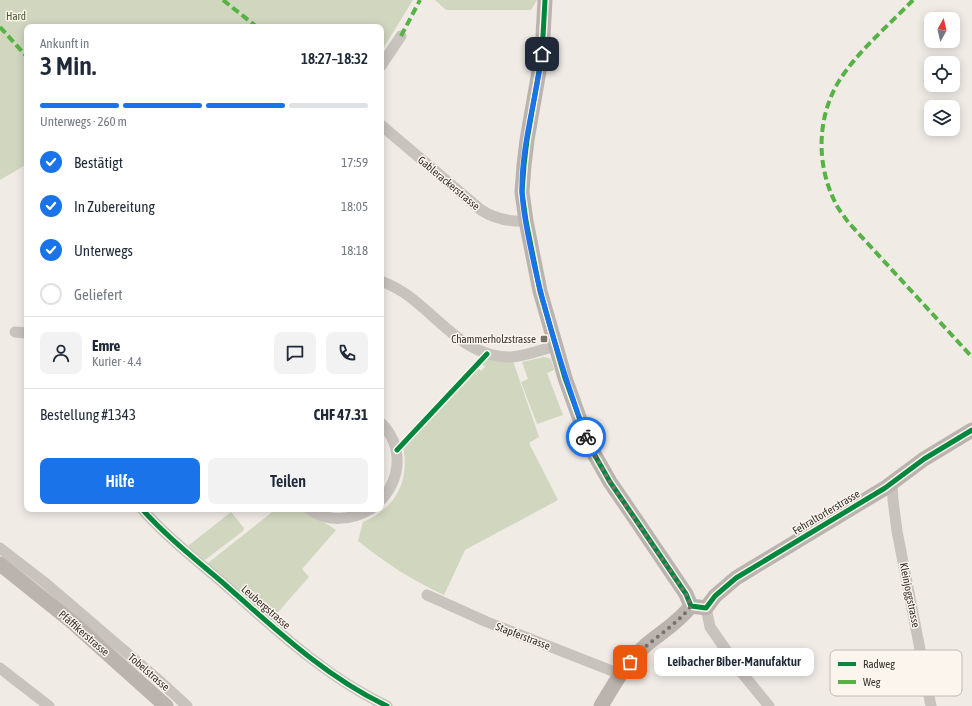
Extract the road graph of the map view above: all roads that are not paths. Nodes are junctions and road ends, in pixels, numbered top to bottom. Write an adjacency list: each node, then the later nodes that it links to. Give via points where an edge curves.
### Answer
1 (545, 0): 5 (street, via 542,54 524,165 522,192)
2 (401, 36): 3 (street)
3 (384, 62)
4 (384, 128): 5 (street, Gablerackerstrasse, via 481,210 505,220)
5 (526, 221): 9 (street)
6 (384, 283): 9 (street, via 409,296 461,341 477,350 499,356 516,356)
7 (15, 332): 8 (street)
8 (24, 333)
9 (555, 346): 20 (street, via 589,445 610,482 686,594)
10 (384, 427): 13 (street, via 392,438 398,457 396,474)
11 (972, 430): 12 (street, Fehraltorferstrasse, via 924,459)
12 (892, 484): 20 (street, Fehraltorferstrasse, via 736,578); 21 (street, Kleinjoggstrasse, via 897,531)
13 (384, 497)
14 (145, 512): 28 (street, Leubergstrasse, via 268,623 323,668)
15 (314, 512): 16 (street, via 341,518)
16 (366, 512)
17 (0, 548): 27 (street, Tobelstrasse, via 44,582)
18 (0, 564): 26 (street, Pfäffikerstrasse, via 71,621)
19 (427, 595): 23 (street, Stapferstrasse, via 487,622)
20 (698, 607): 23 (street, Fehraltorferstrasse, via 645,646); 30 (street, via 742,673)
21 (920, 650)
22 (0, 668): 25 (street)
23 (620, 674): 29 (street, Fehraltorferstrasse)
24 (929, 696): 31 (street, Kleinjoggstrasse)
25 (49, 706)
26 (166, 706)
27 (187, 706)
28 (387, 706)
29 (601, 706)
30 (769, 706)
31 (931, 706)

